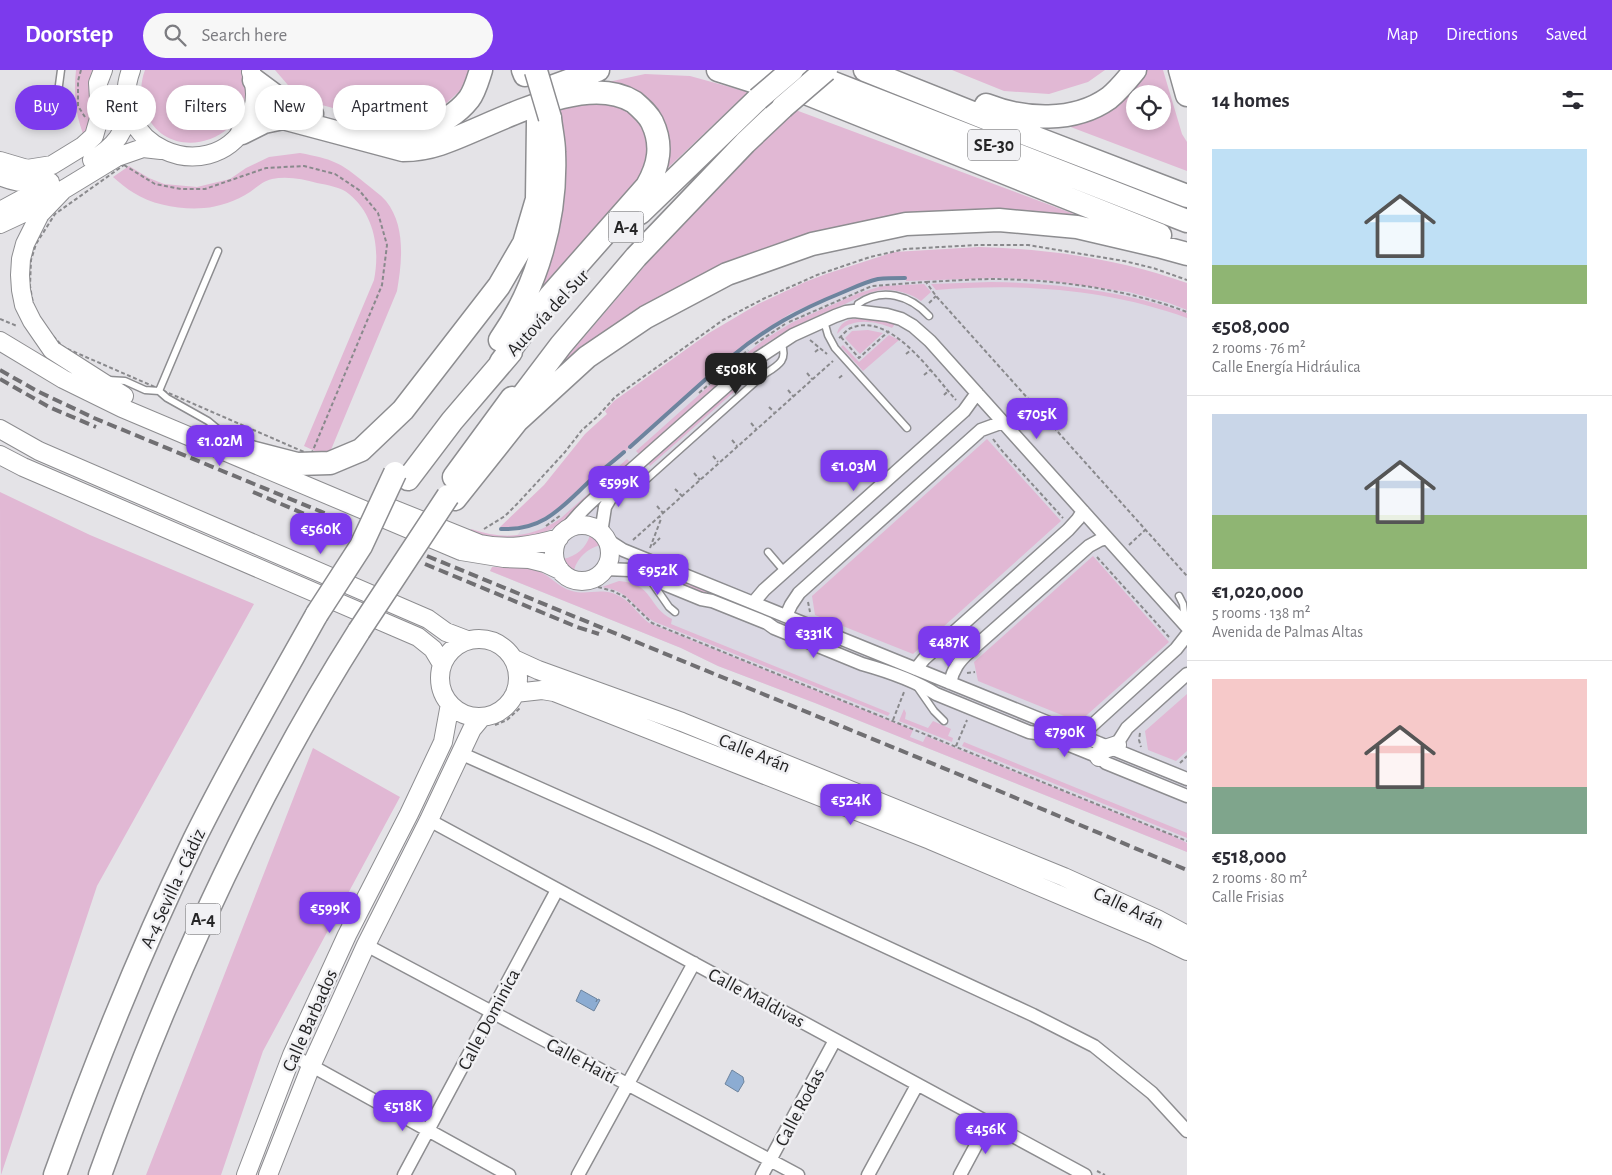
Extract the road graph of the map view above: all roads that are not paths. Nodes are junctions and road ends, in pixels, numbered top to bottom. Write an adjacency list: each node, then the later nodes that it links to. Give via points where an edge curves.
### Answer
1 (61, 70): 19 (lane)
2 (103, 70): 31 (street, via 98,83 100,115 94,136 52,165 27,169)
3 (131, 70): 20 (street)
4 (482, 70): 18 (highway, via 469,98 441,122 413,132 390,133 302,111 285,103)
5 (598, 70): 28 (highway, via 576,76 436,138)
6 (718, 70): 30 (highway)
7 (748, 70): 30 (highway)
8 (792, 70): 23 (highway, A-4, bridge)
9 (800, 70): 35 (highway, SE-30)
10 (815, 70): 23 (highway)
11 (826, 70): 23 (highway, bridge)
12 (865, 70): 33 (highway, SE-30)
13 (901, 70): 21 (highway)
14 (1126, 70): 21 (highway, via 1098,97 1064,110 1017,106)
15 (1135, 70): 21 (highway, via 1108,98 1064,116 1013,113 988,106)
16 (1180, 70): 22 (highway)
17 (530, 71): 24 (highway, bridge)
18 (252, 75): 27 (street, via 255,98 251,117)
19 (59, 85)
20 (127, 85)
21 (962, 93)
22 (1187, 95)
23 (772, 104): 46 (highway, Autovía del Sur / A-4, via 634,219); 58 (highway, via 744,143 636,257 561,345)
24 (544, 120): 54 (highway, via 537,198 524,243 499,286 403,410 361,450 330,463 297,464); 56 (highway, via 554,152 551,214 528,289 515,319 442,412)
25 (123, 130): 32 (street, via 116,143)
26 (139, 130): 29 (street)
27 (242, 132): 28 (highway, via 264,122 284,118); 29 (street, via 229,145 195,157)
28 (380, 144): 46 (highway, via 403,150 440,144 552,98 582,91 611,92 627,97 650,116 659,143 659,157 647,186 550,296)
29 (160, 150): 32 (street, via 143,148)
30 (945, 150): 37 (highway)
31 (2, 165): 32 (street, via 6,178)
32 (60, 185): 34 (street); 36 (street, via 30,210); 47 (street, via 25,244 21,259 21,290 32,321 52,350)
33 (1187, 196)
34 (0, 211)
35 (1187, 221)
36 (0, 224)
37 (1187, 246)
38 (218, 251): 48 (lane)
39 (1187, 254): 58 (highway, via 1077,227 999,220 906,224 812,244 727,274 646,317 587,357 517,421)
40 (856, 311): 41 (lane, via 862,301 891,294 912,300); 42 (street); 49 (street, via 887,315 913,326)
41 (929, 316)
42 (824, 320): 45 (street); 52 (lane, via 835,348)
43 (0, 328): 50 (street, via 67,369)
44 (0, 341): 65 (street, via 63,379 122,408 461,551 529,559)
45 (780, 342): 57 (street, via 741,372); 57 (lane, via 784,355 781,362 639,486)
46 (501, 362): 56 (highway, Autovía del Sur / A-4)
47 (97, 380): 48 (lane, via 126,381 145,390); 50 (street)
48 (160, 390): 54 (lane, via 167,398 208,421)
49 (977, 394): 51 (street); 66 (street, via 964,411)
50 (124, 396): 54 (street)
51 (1004, 422): 59 (street); 71 (street, via 980,430 799,593)
52 (907, 428)
53 (0, 429): 75 (street, via 39,451 428,619 446,632)
54 (244, 449): 60 (street, via 480,544 513,548)
55 (0, 455): 77 (street, via 418,637 432,648)
56 (402, 476): 72 (highway, Autovía del Sur / A-4, bridge)
57 (624, 476): 60 (street, via 578,514); 61 (street, via 606,503)
58 (448, 496): 108 (highway, A-4, bridge, via 359,631 258,808 202,920 155,1030)
59 (1083, 511): 62 (street); 80 (street, via 1068,530 924,659)
60 (562, 534): 61 (street, via 583,526 596,529); 65 (street, via 554,551)
61 (603, 536): 64 (street, via 610,557); 69 (street, via 623,550)
62 (1107, 538): 74 (street); 79 (street, via 1086,548 969,652)
63 (768, 552): 66 (lane)
64 (605, 568): 65 (street, via 596,577 583,581); 67 (street, via 624,569)
65 (560, 570)
66 (785, 572): 69 (street)
67 (649, 578): 70 (lane); 73 (street)
68 (1179, 596): 74 (lane)
69 (753, 603): 71 (street)
70 (675, 612)
71 (785, 613): 73 (street, via 771,616); 80 (street)
72 (317, 614): 107 (highway, A-4 Sevilla - Cádiz / A-4, via 252,728 190,848 130,981)
73 (767, 623): 80 (street, via 844,657)
74 (1186, 629): 86 (street, via 1176,649)
75 (467, 640): 76 (street, via 485,639 502,645); 77 (street, via 456,646)
76 (514, 658): 82 (street, via 518,676); 93 (street, Calle Arán, via 538,670 682,722 1046,870)
77 (442, 664): 83 (street, via 442,692)
78 (1187, 674): 87 (street, via 1132,723)
79 (948, 678): 80 (street); 81 (street, via 933,680); 86 (street)
80 (911, 680): 81 (street); 85 (lane)
81 (927, 688): 87 (street, via 1034,733)
82 (516, 693): 84 (street, via 508,705); 95 (street, Calle Arán, via 554,692 930,840 1152,934)
83 (450, 704): 84 (street, via 465,714); 99 (street, Calle Barbados, via 442,742 410,814 347,936)
84 (482, 717): 88 (street, Calle Barbados)
85 (944, 721)
86 (1083, 737): 87 (street)
87 (1110, 750): 89 (street); 90 (street, via 1106,763)
88 (460, 754): 91 (street, Calle Barbados); 105 (street, via 651,838 1094,1046 1152,1093)
89 (1187, 779)
90 (1187, 796)
91 (429, 820): 92 (street, Calle Maldivas); 94 (street, Calle Barbados)
92 (558, 890): 96 (street, Calle Maldivas); 97 (street, Calle Dominica)
93 (1187, 934)
94 (366, 944): 97 (street, Calle Haití); 100 (street, Calle Barbados)
95 (1187, 952)
96 (694, 963): 98 (street, Calle Maldivas); 101 (street)
97 (492, 1012): 101 (street, Calle Haití); 104 (street, Calle Dominica)
98 (835, 1040): 102 (street, Calle Maldivas); 106 (street, Calle Rodas)
99 (292, 1055): 100 (street); 109 (street, Calle Barbados)
100 (311, 1066): 104 (street); 110 (street, Calle Barbados)
101 (628, 1084): 106 (street, Calle Haití); 113 (street)
102 (918, 1084): 103 (street, Calle Maldivas); 116 (street)
103 (988, 1122): 117 (street); 118 (street, Calle Maldivas)
104 (428, 1130): 111 (street, Calle Dominica); 112 (street)
105 (1187, 1131)
106 (770, 1160): 114 (street, Calle Rodas); 115 (street, Calle Haití)
107 (55, 1175)
108 (100, 1175)
109 (246, 1175)
110 (268, 1175)
111 (404, 1175)
112 (509, 1175)
113 (578, 1175)
114 (762, 1175)
115 (798, 1175)
116 (868, 1175)
117 (960, 1175)
118 (1085, 1175)

